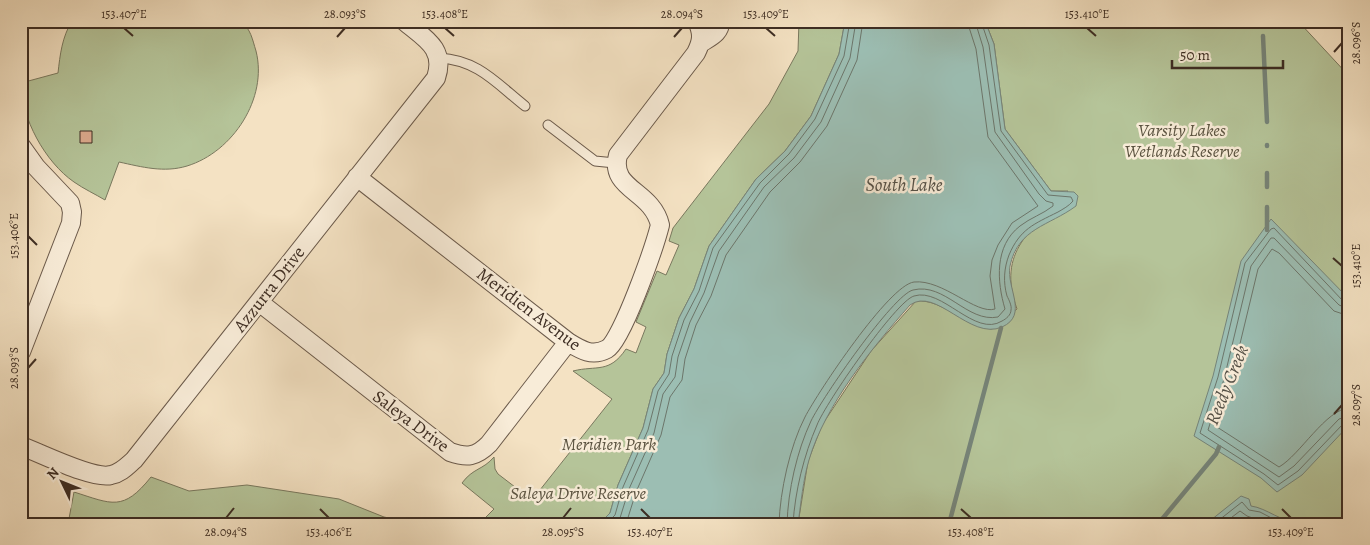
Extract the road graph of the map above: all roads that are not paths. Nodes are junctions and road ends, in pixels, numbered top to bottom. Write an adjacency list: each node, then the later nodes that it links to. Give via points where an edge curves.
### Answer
1 (404, 21): 5 (street, via 433,46)
2 (697, 21): 4 (street, via 702,32)
3 (720, 21): 4 (street, via 721,26 715,34)
4 (701, 42): 9 (street, via 696,53 623,146)
5 (439, 58): 6 (lane, via 463,61 477,67); 10 (street, Azzurra Drive, via 436,78)
6 (525, 106)
7 (548, 124): 9 (lane, via 595,161)
8 (21, 146): 13 (street, via 70,203 72,212)
9 (616, 163): 12 (street, Meridien Avenue, via 619,177 651,204 660,225 625,321 610,348 598,353 584,352)
10 (357, 177): 11 (street, Azzurra Drive); 12 (street, Meridien Avenue)
11 (259, 302): 12 (street, Saleya Drive, via 450,452 461,456 472,456 489,444); 14 (street, Azzurra Drive, via 123,470 111,476 97,475)
12 (568, 342)
13 (21, 352)
14 (21, 446)

